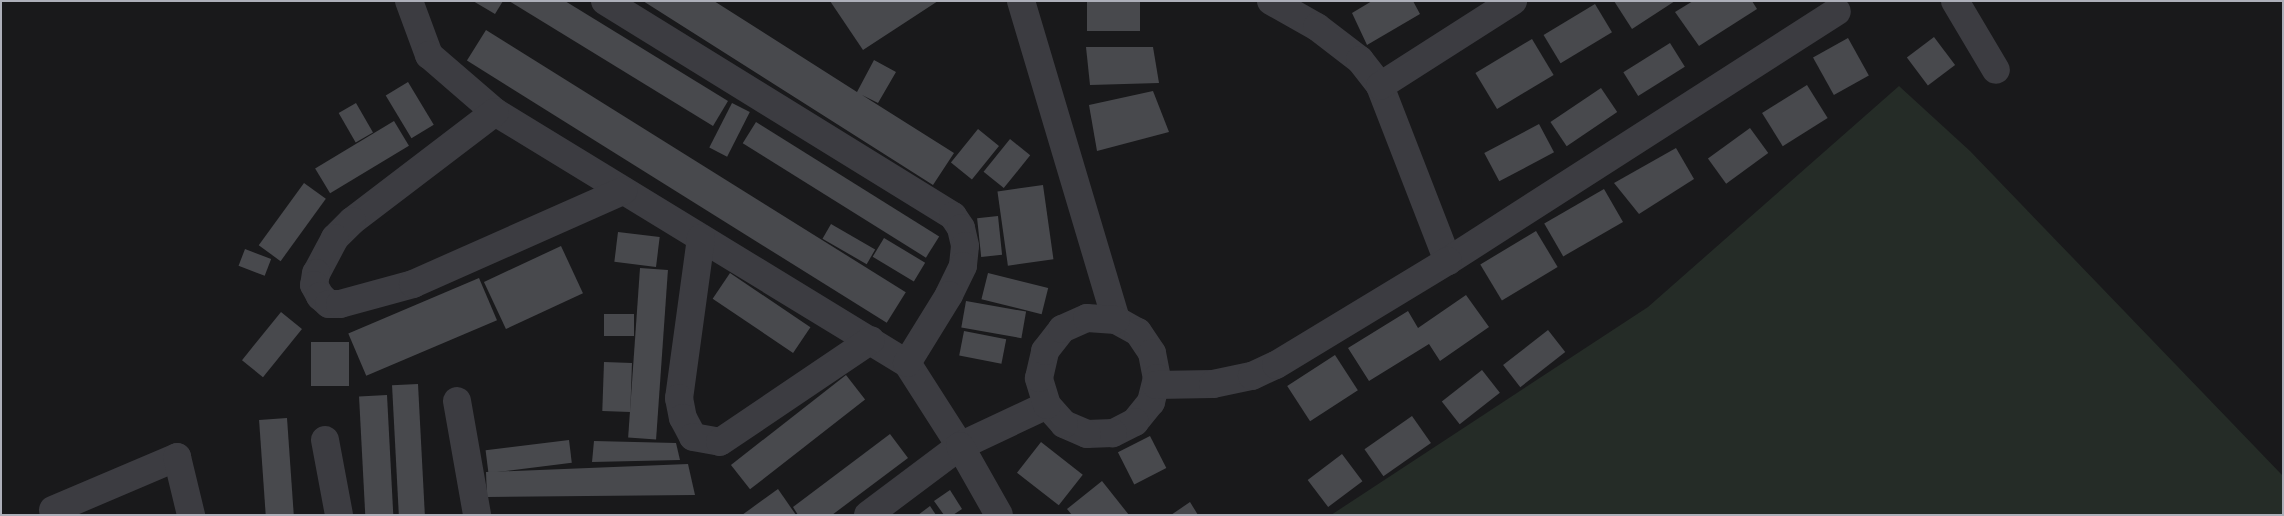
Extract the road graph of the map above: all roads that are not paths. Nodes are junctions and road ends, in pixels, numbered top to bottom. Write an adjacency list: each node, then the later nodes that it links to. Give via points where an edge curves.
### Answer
1 (409, 1): 10 (street, via 429,55)
2 (605, 1): 16 (street, via 953,216 962,228 965,246 963,266 949,296)
3 (1021, 1): 14 (street)
4 (1271, 1): 9 (street, via 1316,27 1360,60)
5 (1513, 1): 9 (street)
6 (1955, 1): 8 (street)
7 (1837, 11): 13 (street)
8 (1996, 70)
9 (1380, 86): 13 (street)
10 (495, 112): 11 (street); 11 (street, via 334,238 316,273 314,285 320,296 329,304 340,304 413,284)
11 (623, 190): 12 (street)
12 (701, 238): 15 (street); 15 (street, via 678,398 683,418 693,437 720,442)
13 (1448, 261): 17 (street, via 1276,366 1252,376 1213,384)
14 (1116, 320): 17 (street, via 1138,332 1152,353); 19 (street, via 1088,318 1062,329 1045,351 1039,378)
15 (871, 340): 16 (street)
16 (907, 363): 21 (street)
17 (1156, 385): 19 (street, via 1151,402 1135,422 1113,433 1087,434 1064,424)
18 (457, 401): 25 (street)
19 (1047, 405): 21 (street)
20 (325, 440): 24 (street)
21 (960, 446): 26 (street); 27 (street)
22 (53, 510): 23 (street, via 177,457)
23 (191, 515)
24 (339, 515)
25 (477, 515)
26 (868, 515)
27 (999, 515)

